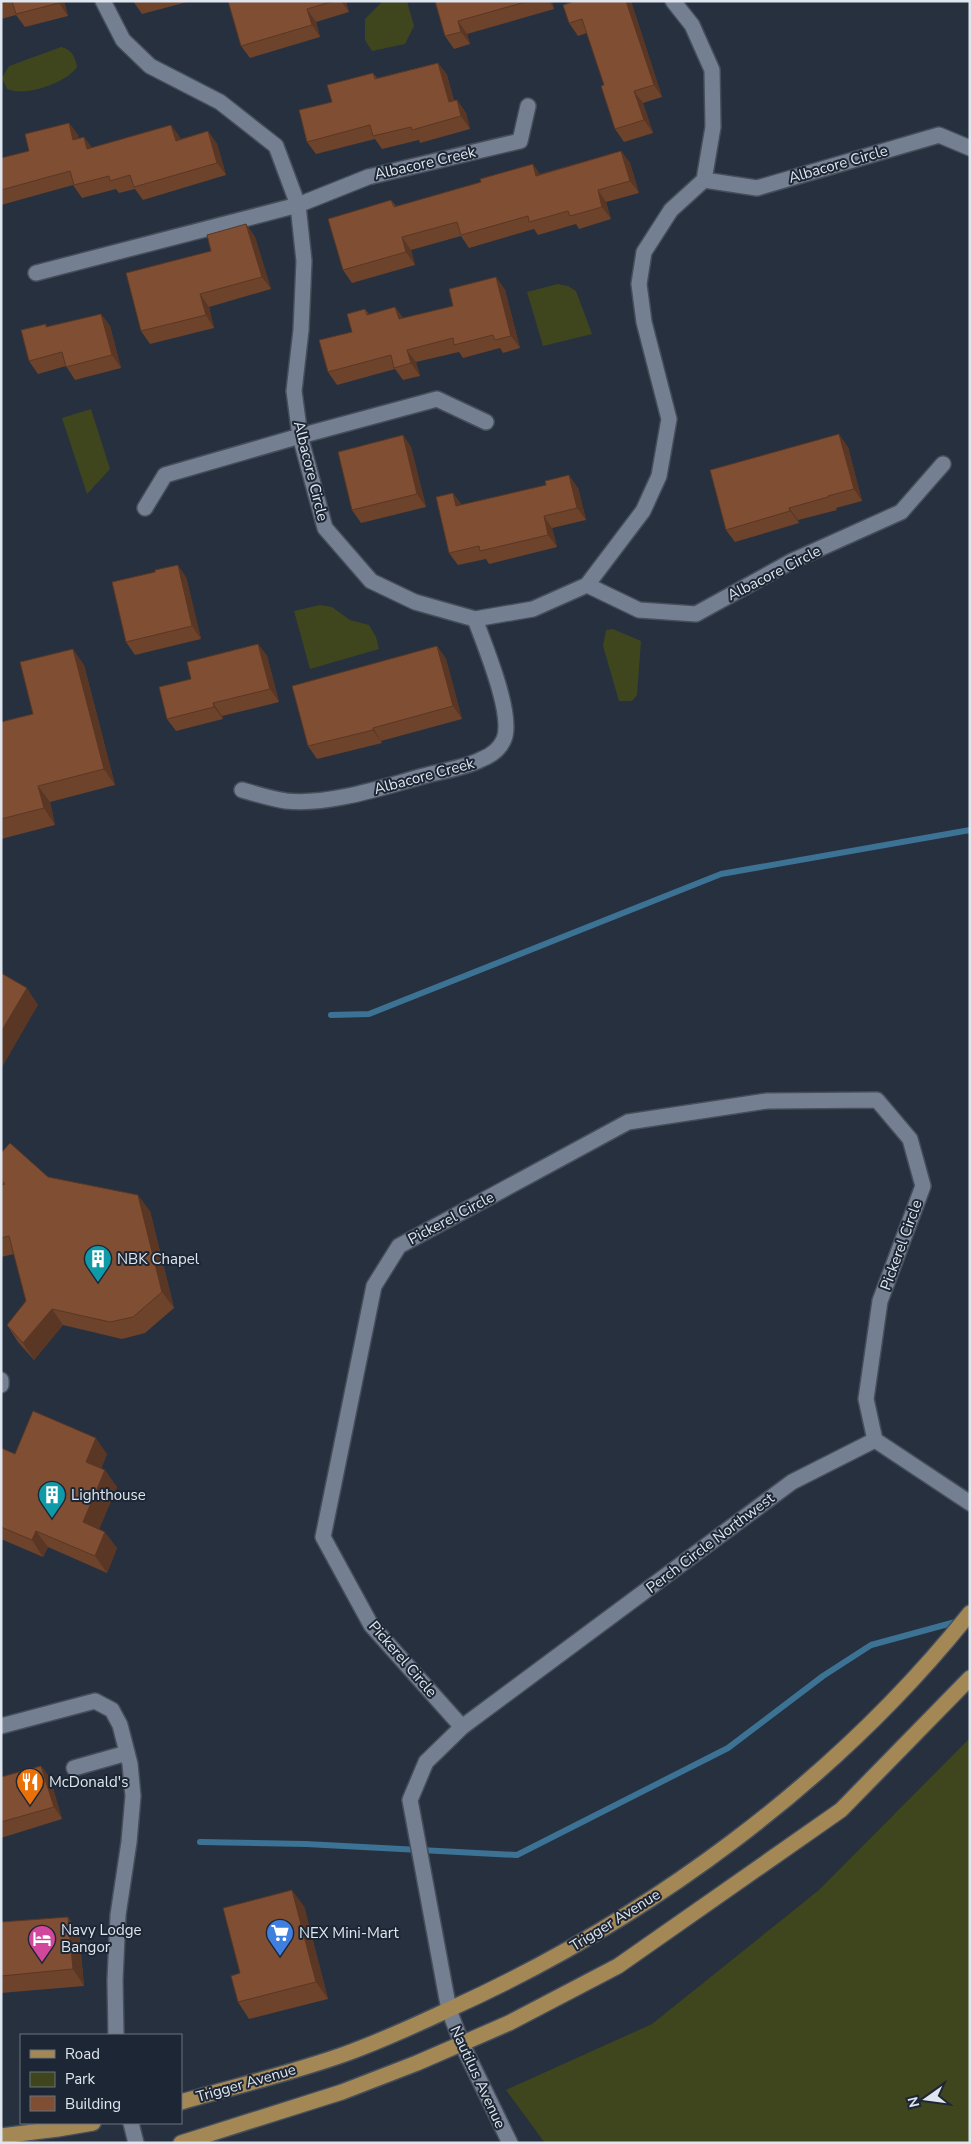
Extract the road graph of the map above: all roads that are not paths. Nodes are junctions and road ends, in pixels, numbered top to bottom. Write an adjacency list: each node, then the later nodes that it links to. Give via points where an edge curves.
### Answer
1 (103, 1): 6 (street, Albacore Circle, via 123,40 150,66 220,102 276,146)
2 (672, 1): 5 (street, via 692,24 712,70 713,127)
3 (528, 106): 6 (street, Albacore Creek, via 520,141 368,176)
4 (970, 148): 5 (street, Albacore Circle, via 940,135 756,188)
5 (704, 180): 12 (street, Albacore Circle, via 671,210 644,252 640,284 644,322 669,419 659,476 643,510)
6 (298, 205): 7 (street); 9 (street, Albacore Circle, via 304,261 294,391)
7 (36, 273)
8 (486, 422): 9 (street, via 437,399)
9 (300, 436): 11 (street, via 164,475); 13 (street, Albacore Circle, via 325,528 371,581 415,602)
10 (943, 464): 12 (street, Albacore Circle, via 901,512 792,561 696,614 639,610)
11 (145, 508)
12 (586, 585): 13 (street, Albacore Circle, via 533,608)
13 (475, 619): 14 (street, Albacore Creek, via 503,703 505,738 498,749 480,761 326,800 287,801)
14 (242, 790)
15 (1, 1380): 16 (street)
16 (1, 1385)
17 (875, 1440): 18 (street); 22 (street, Perch Circle Northwest, via 792,1482); 22 (street, Pickerel Circle, via 866,1399 880,1301 923,1186 910,1139 878,1100 767,1101 628,1122 399,1246 374,1286 323,1537 371,1625)
18 (970, 1503)
19 (970, 1612): 25 (main road, Trigger Avenue, via 934,1658 867,1725 797,1790 693,1870 582,1942 491,1991)
20 (970, 1678): 27 (main road, via 841,1810 618,1966)
21 (1, 1726): 23 (street, via 95,1701 112,1710 120,1725)
22 (462, 1727): 25 (street, via 426,1762 410,1800)
23 (127, 1753): 24 (street); 26 (street, via 133,1796 118,1915)
24 (74, 1768)
25 (448, 2010): 27 (street, Nautilus Avenue); 28 (main road, Trigger Avenue, via 345,2054)
26 (116, 2034)
27 (462, 2044): 33 (main road, via 342,2092); 34 (street, Nautilus Avenue)
28 (182, 2102)
29 (86, 2124): 31 (main road)
30 (131, 2124): 32 (street)
31 (1, 2136)
32 (136, 2143)
33 (182, 2143)
34 (510, 2143)

